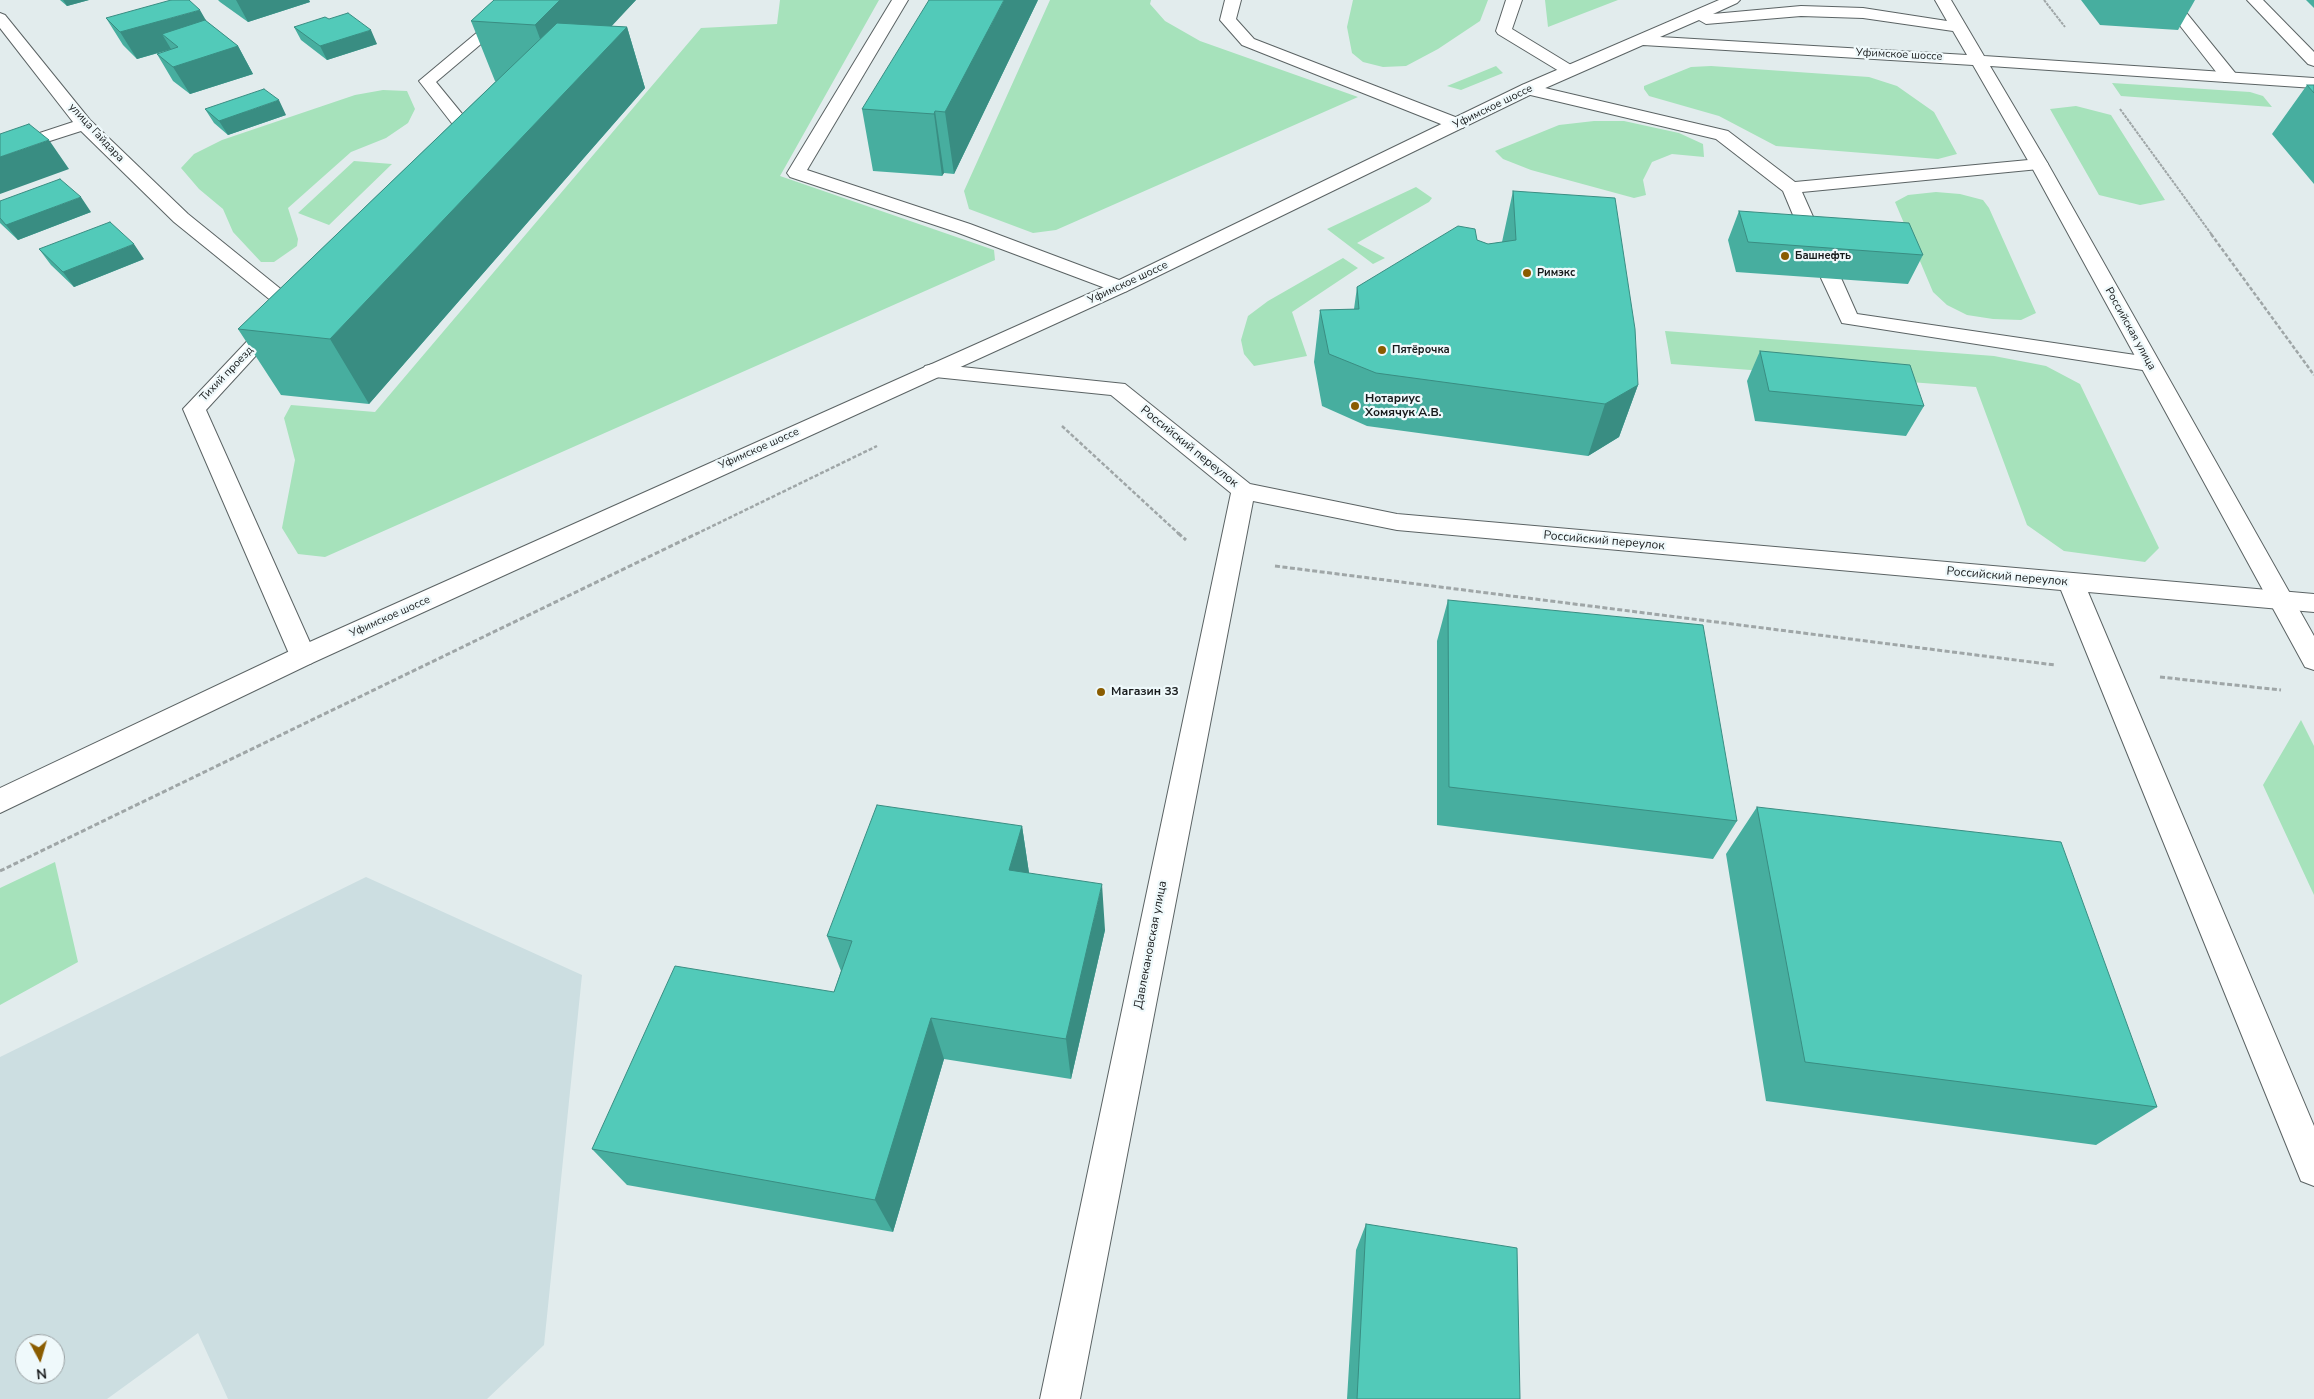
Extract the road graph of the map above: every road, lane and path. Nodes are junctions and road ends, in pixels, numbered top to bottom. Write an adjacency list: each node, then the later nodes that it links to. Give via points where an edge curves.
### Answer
1 (525, 0): 24 (main road, via 427,81 464,126)
2 (900, 0): 29 (main road, via 796,173 963,228)
3 (1233, 0): 22 (main road, via 1228,20 1248,42)
4 (1514, 0): 17 (main road, via 1504,31)
5 (1732, 0): 11 (main road)
6 (1943, 0): 12 (main road, Российская улица)
7 (2044, 0): 16 (path)
8 (2168, 0): 18 (main road)
9 (2255, 0): 15 (main road)
10 (0, 18): 21 (main road, улица Гайдара)
11 (1688, 20): 12 (main road, via 1801,11 1863,13); 13 (main road)
12 (1958, 27): 14 (main road, Российская улица)
13 (1643, 41): 14 (main road, Уфимское шоссе); 17 (main road, Уфимское шоссе)
14 (1978, 60): 16 (main road, Уфимское шоссе); 25 (main road, Российская улица)
15 (2314, 62)
16 (2096, 67): 18 (main road, Уфимское шоссе); 33 (path, via 2114,100)
17 (1570, 71): 20 (main road, Уфимское шоссе)
18 (2230, 78): 19 (main road, Уфимское шоссе)
19 (2314, 83)
20 (1528, 89): 22 (main road, Уфимское шоссе); 26 (main road, via 1722,135)
21 (84, 124): 23 (main road); 30 (main road, улица Гайдара, via 181,218)
22 (1457, 124): 29 (main road, Уфимское шоссе)
23 (0, 152)
24 (430, 161)
25 (2039, 164): 26 (main road); 31 (main road, Российская улица)
26 (1791, 188): 27 (main road)
27 (1816, 246)
28 (1831, 278): 31 (main road, via 1849,319)
29 (1120, 287): 32 (main road, Уфимское шоссе)
30 (298, 300): 41 (main road, Тихий проезд, via 194,409)
31 (2149, 364): 39 (main road, Российская улица)
32 (933, 371): 36 (main road, Российский переулок, via 1117,389); 41 (main road, Уфимское шоссе)
33 (2314, 375)
34 (1062, 425): 37 (path, via 1189,542)
35 (880, 444): 46 (path)
36 (1243, 491): 37 (main road, Давлекановская улица); 38 (main road, Российский переулок, via 1397,522)
37 (1229, 560): 43 (path); 48 (main road, Давлекановская улица)
38 (2072, 583): 39 (main road, Российский переулок); 43 (main road)
39 (2280, 601): 40 (main road, Российский переулок); 42 (main road, Российская улица)
40 (2314, 603)
41 (303, 656): 45 (main road, Уфимское шоссе)
42 (2314, 660)
43 (2108, 672): 44 (path); 47 (main road)
44 (2285, 690)
45 (0, 801)
46 (0, 871)
47 (2314, 1168)
48 (1060, 1399)

